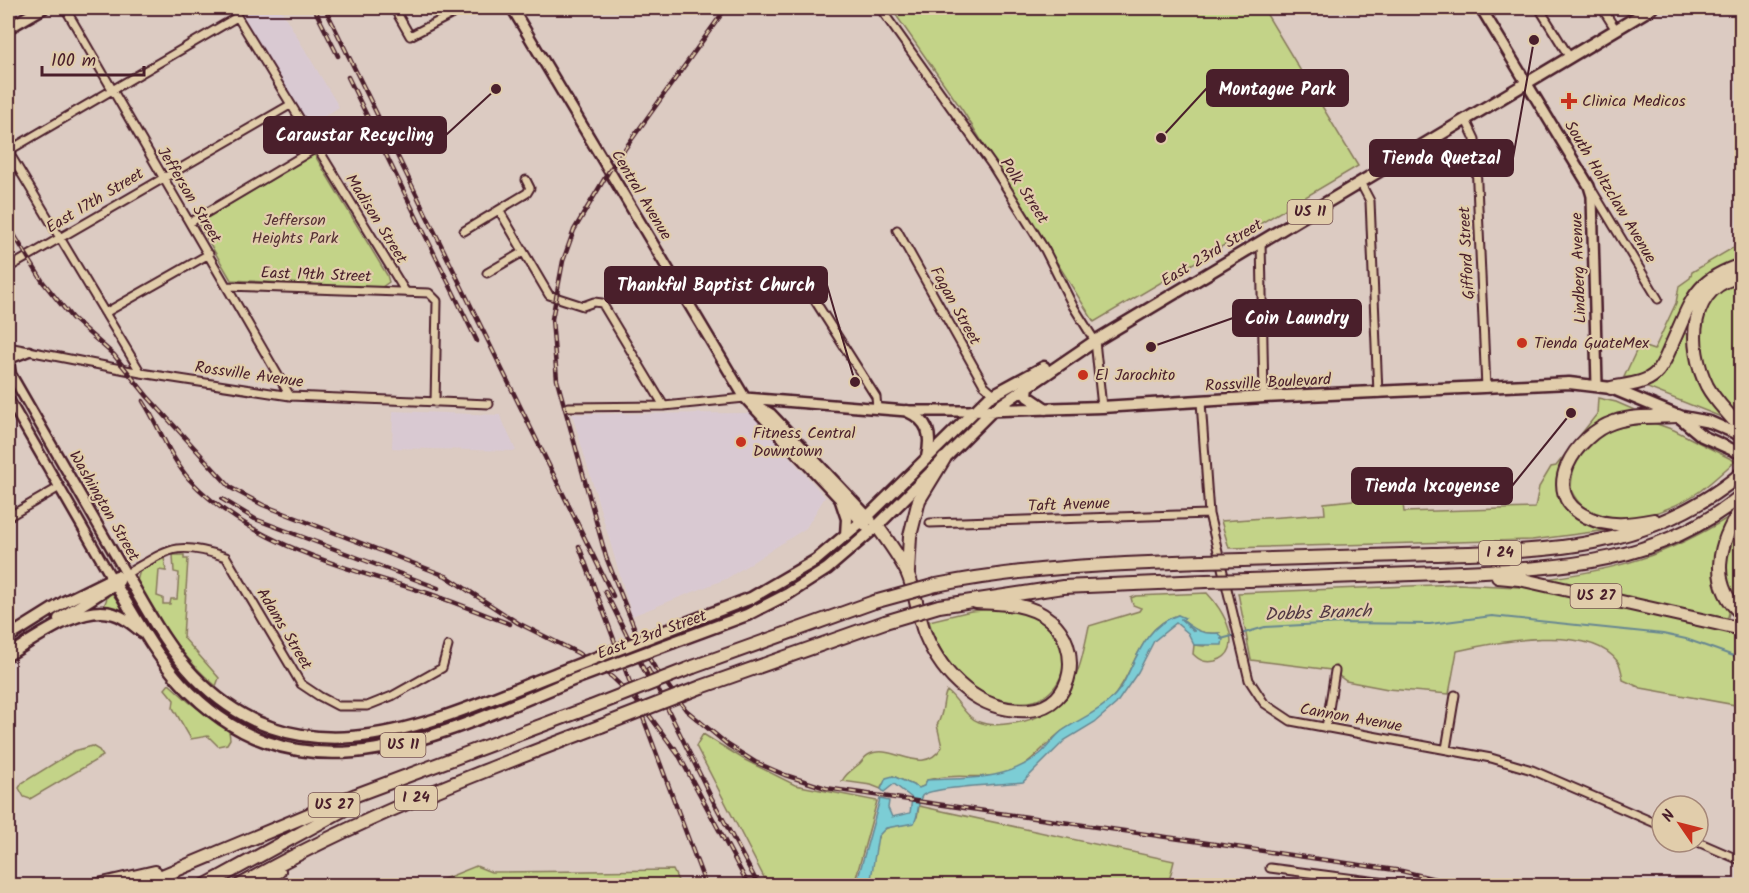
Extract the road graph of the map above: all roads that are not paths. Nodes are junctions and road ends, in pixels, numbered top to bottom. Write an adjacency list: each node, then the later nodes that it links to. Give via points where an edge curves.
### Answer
1 (65, 8): 17 (street, Jefferson Street)
2 (232, 8): 12 (street, Madison Street)
3 (394, 8): 4 (street, via 410,36)
4 (464, 8)
5 (512, 8): 57 (main road, Central Avenue)
6 (880, 8): 43 (street, Polk Street, via 1023,212)
7 (1481, 8): 16 (main road, South Holtzclaw Avenue)
8 (1539, 8): 15 (street)
9 (1602, 8): 14 (street)
10 (1652, 8): 14 (main road, East 23rd Street / US 11)
11 (36, 9): 13 (main road)
12 (237, 17): 17 (street); 18 (street, Madison Street)
13 (8, 28)
14 (1616, 30): 15 (main road, East 23rd Street / US 11)
15 (1570, 58): 16 (main road, East 23rd Street / US 11)
16 (1527, 84): 19 (main road, East 23rd Street / US 11); 25 (main road, South Holtzclaw Avenue)
17 (110, 88): 21 (street); 22 (street, Jefferson Street)
18 (290, 105): 20 (street, Madison Street); 22 (street, East 17th Street)
19 (1466, 120): 24 (main road, East 23rd Street / US 11); 50 (street, Gifford Street, via 1475,139)
20 (316, 148): 27 (street); 39 (street, Madison Street)
21 (8, 151): 30 (street)
22 (163, 176): 27 (street, Jefferson Street); 30 (street, East 17th Street)
23 (526, 180): 26 (street, via 530,190)
24 (1360, 182): 31 (main road, East 23rd Street / US 11); 53 (street, via 1370,201)
25 (1589, 186): 41 (street, South Holtzclaw Avenue); 49 (main road, Lindberg Avenue)
26 (499, 210): 29 (street); 32 (street)
27 (191, 222): 33 (street, Jefferson Street)
28 (897, 230): 52 (street, Fagan Street, via 984,385)
29 (464, 231)
30 (59, 238): 35 (street, East 17th Street); 42 (street)
31 (1261, 242): 43 (main road, East 23rd Street / US 11); 55 (street)
32 (523, 252): 36 (street); 61 (street, via 549,295 583,306 602,303)
33 (209, 254): 38 (street, Jefferson Street); 42 (street)
34 (1742, 265): 51 (highway, via 1703,284 1655,375)
35 (8, 268)
36 (488, 273)
37 (1742, 276): 70 (highway, via 1724,281 1707,294 1700,306 1695,333 1699,368 1708,388)
38 (228, 286): 39 (street, East 19th Street); 54 (street, Jefferson Street)
39 (405, 291): 58 (street, East 19th Street, via 429,293 436,301)
40 (812, 296): 64 (street, via 876,397)
41 (1658, 299)
42 (105, 313): 46 (street)
43 (1095, 341): 48 (main road, East 23rd Street / US 11); 52 (main road, East 23rd Street / US 11); 63 (street, Polk Street)
44 (8, 347): 45 (street, Rossville Avenue)
45 (29, 351): 46 (street, Rossville Avenue); 47 (street, via 9,362)
46 (141, 373): 54 (street, Rossville Avenue)
47 (9, 375): 89 (street, Washington Street)
48 (1028, 384): 65 (main road, via 1028,396); 68 (main road, East 23rd Street / US 11)
49 (1597, 385): 50 (main road, Rossville Boulevard); 51 (main road, Rossville Boulevard)
50 (1486, 388): 53 (main road, Rossville Boulevard)
51 (1611, 388): 69 (main road, Rossville Boulevard)
52 (993, 393): 67 (main road, East 23rd Street / US 11)
53 (1378, 393): 55 (main road, Rossville Boulevard)
54 (290, 396): 58 (street, Rossville Avenue)
55 (1264, 397): 59 (main road, Rossville Boulevard)
56 (8, 398): 76 (street, Washington Street)
57 (745, 398): 61 (street); 64 (main road, Rossville Boulevard); 78 (main road, Central Avenue); 83 (main road, Central Avenue, via 771,414)
58 (435, 402): 60 (street, Rossville Avenue)
59 (1201, 402): 63 (main road, Rossville Boulevard); 80 (street, Cannon Avenue)
60 (489, 404)
61 (664, 406): 62 (street)
62 (569, 407)
63 (1102, 407): 65 (main road, Rossville Boulevard)
64 (877, 408): 66 (main road, Rossville Boulevard)
65 (1046, 409): 68 (main road, Rossville Boulevard)
66 (907, 411): 67 (main road, Rossville Boulevard); 73 (main road, via 924,423 930,435)
67 (972, 411): 68 (main road, Rossville Boulevard); 73 (main road, East 23rd Street / US 11)
68 (992, 411): 74 (main road, East 23rd Street / US 11)
69 (1678, 416): 71 (main road, Rossville Boulevard, via 1710,422); 72 (main road, Rossville Boulevard, via 1702,436); 81 (highway, via 1630,418 1600,428 1571,456 1564,477 1571,505 1596,521 1630,525)
70 (1742, 431)
71 (1742, 436)
72 (1742, 454)
73 (927, 457): 83 (main road, East 23rd Street / US 11)
74 (944, 459): 85 (main road, East 23rd Street / US 11); 88 (highway, via 919,500 910,536)
75 (1741, 473): 81 (highway, I 24)
76 (58, 488): 82 (street); 90 (street, Washington Street)
77 (1742, 495): 87 (highway, I 24, via 1675,537 1618,557 1537,569)
78 (841, 501): 83 (main road, Central Avenue); 86 (main road, via 847,519)
79 (1742, 508): 92 (highway, via 1724,539 1719,560 1727,597)
80 (1209, 514): 84 (street, Taft Avenue); 103 (street, Cannon Avenue, via 1249,680 1264,703 1291,721)
81 (1679, 515): 105 (highway, I 24, bridge, via 1607,541 1542,551 1077,565 1006,572 936,585 874,602 693,667)
82 (8, 518)
83 (865, 519): 85 (main road, Central Avenue); 86 (main road, East 23rd Street / US 11)
84 (930, 523)
85 (874, 529): 88 (highway, via 891,543); 100 (main road, East 23rd Street / US 11, bridge, via 827,568 747,615 391,748 344,755 296,750 245,732 202,703)
86 (846, 535): 99 (main road, East 23rd Street / US 11, bridge, via 781,582 728,608 382,735 327,738 276,728 233,708 194,676)
87 (1449, 572): 91 (highway, I 24, bridge, via 1063,587); 93 (highway, US 27, via 1519,579)
88 (908, 573): 91 (highway, via 925,633 960,685 992,706 1032,710 1046,705 1062,691 1071,675 1068,642 1050,619 1030,608)
89 (126, 574): 90 (main road); 97 (street, Adams Street, via 172,548 202,549 226,557 301,684 338,706 367,706 410,687 442,669); 99 (main road, Washington Street / US 11)
90 (113, 580): 94 (main road); 95 (main road, Washington Street); 96 (main road)
91 (976, 602): 107 (highway, I 24, bridge, via 939,606 885,622 701,687 414,799)
92 (1742, 614)
93 (1742, 629)
94 (47, 631): 95 (main road, US 11, via 100,611 122,617); 98 (main road, US 11)
95 (147, 636): 100 (main road, Washington Street / US 11)
96 (8, 637)
97 (448, 646)
98 (8, 655)
99 (178, 657)
100 (164, 662)
101 (1335, 671): 103 (street)
102 (1455, 695): 104 (street)
103 (1326, 728): 104 (street, Cannon Avenue)
104 (1446, 749): 106 (street, Cannon Avenue, via 1532,770)
105 (479, 750): 110 (highway, US 27, via 356,795); 114 (highway, I 24, via 339,811)
106 (1650, 821)
107 (331, 836): 115 (highway, I 24); 116 (highway)
108 (1710, 847): 109 (street)
109 (1742, 861)
110 (192, 864): 112 (highway); 113 (highway, US 27)
111 (1270, 868): 117 (street)
112 (94, 885)
113 (138, 885)
114 (204, 885)
115 (239, 885)
116 (258, 885)
117 (1409, 885)

